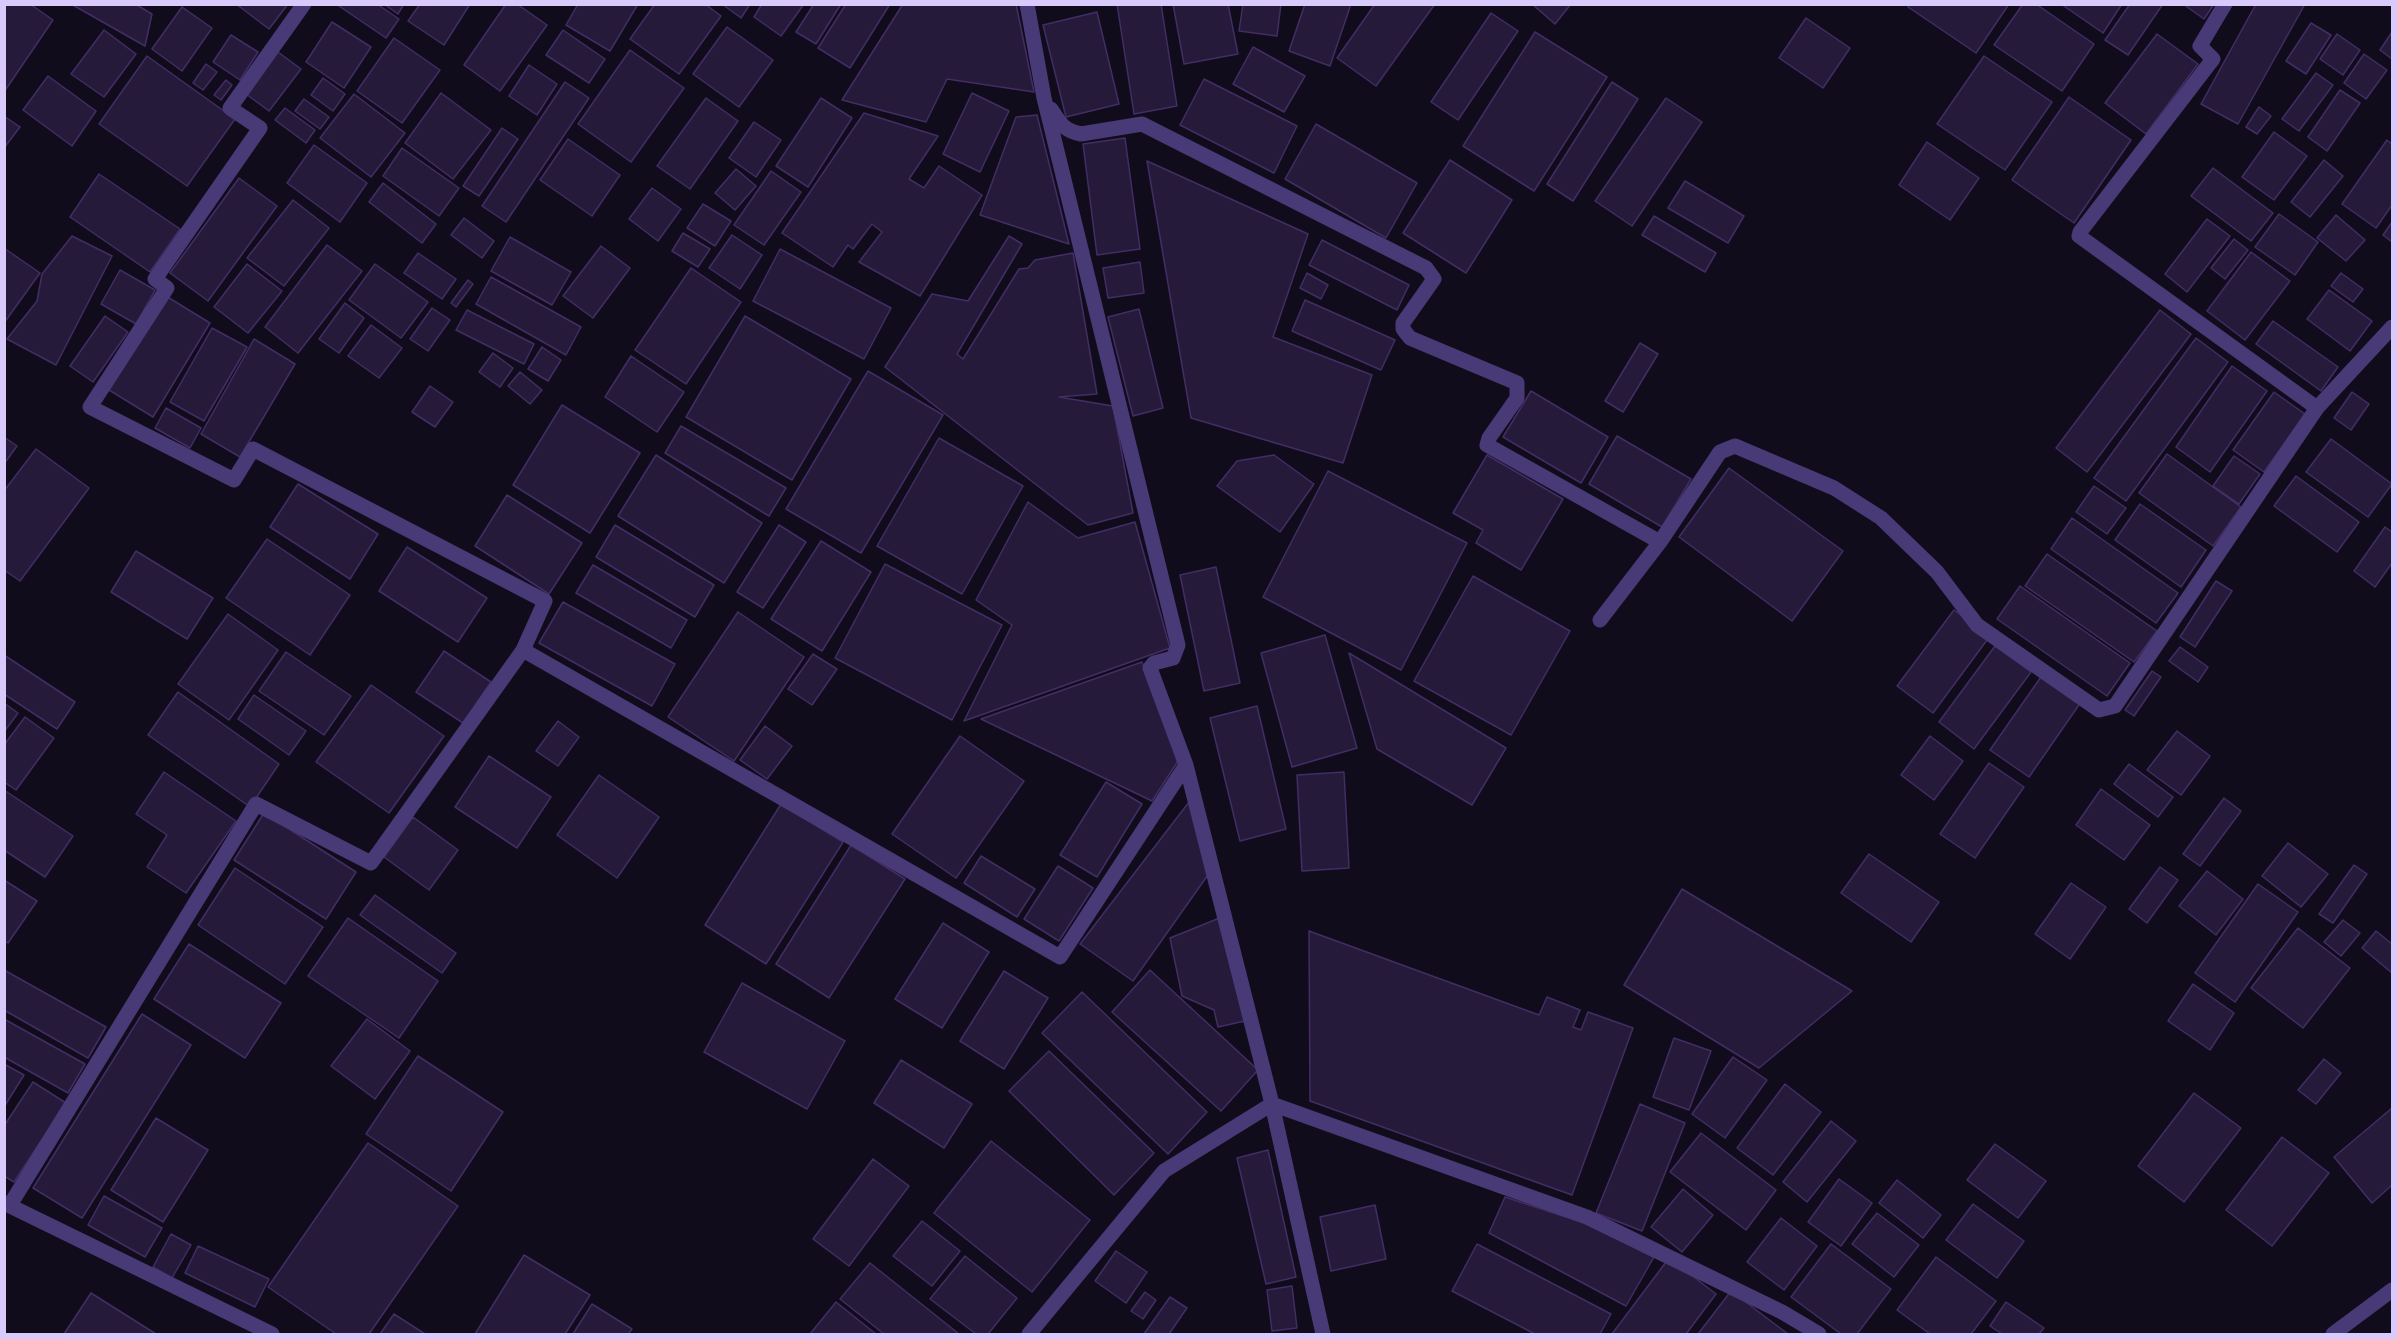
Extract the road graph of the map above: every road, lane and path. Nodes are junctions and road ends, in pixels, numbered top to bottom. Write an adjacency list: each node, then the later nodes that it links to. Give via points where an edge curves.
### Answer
1 (304, 4): 9 (street, via 230,108 260,128 155,279 167,288 90,407 234,480 253,449 545,600)
2 (1027, 4): 4 (street)
3 (2225, 4): 6 (street, via 2200,46 2214,59 2079,236)
4 (1044, 98): 7 (street, via 1063,129 1081,134 1142,124 1426,268 1434,279 1403,323 1403,330 1410,338 1517,383 1517,398 1487,445); 10 (street, via 1178,645 1173,658 1150,668)
5 (2392, 327): 6 (street)
6 (2317, 408): 7 (street, via 2115,706 2107,710 2099,710 1977,625 1937,572 1881,518 1834,488 1735,446 1720,452)
7 (1660, 542): 8 (street)
8 (1600, 620)
9 (523, 650): 10 (street, via 1060,957); 12 (street, via 371,863 256,804)
10 (1186, 765): 11 (street)
11 (1272, 1104): 15 (street, via 1164,1171); 16 (street); 17 (street, via 1587,1217 1782,1312)
12 (7, 1204): 14 (street)
13 (2392, 1290): 18 (street)
14 (272, 1335)
15 (1029, 1335)
16 (1323, 1335)
17 (1819, 1335)
18 (2333, 1335)

